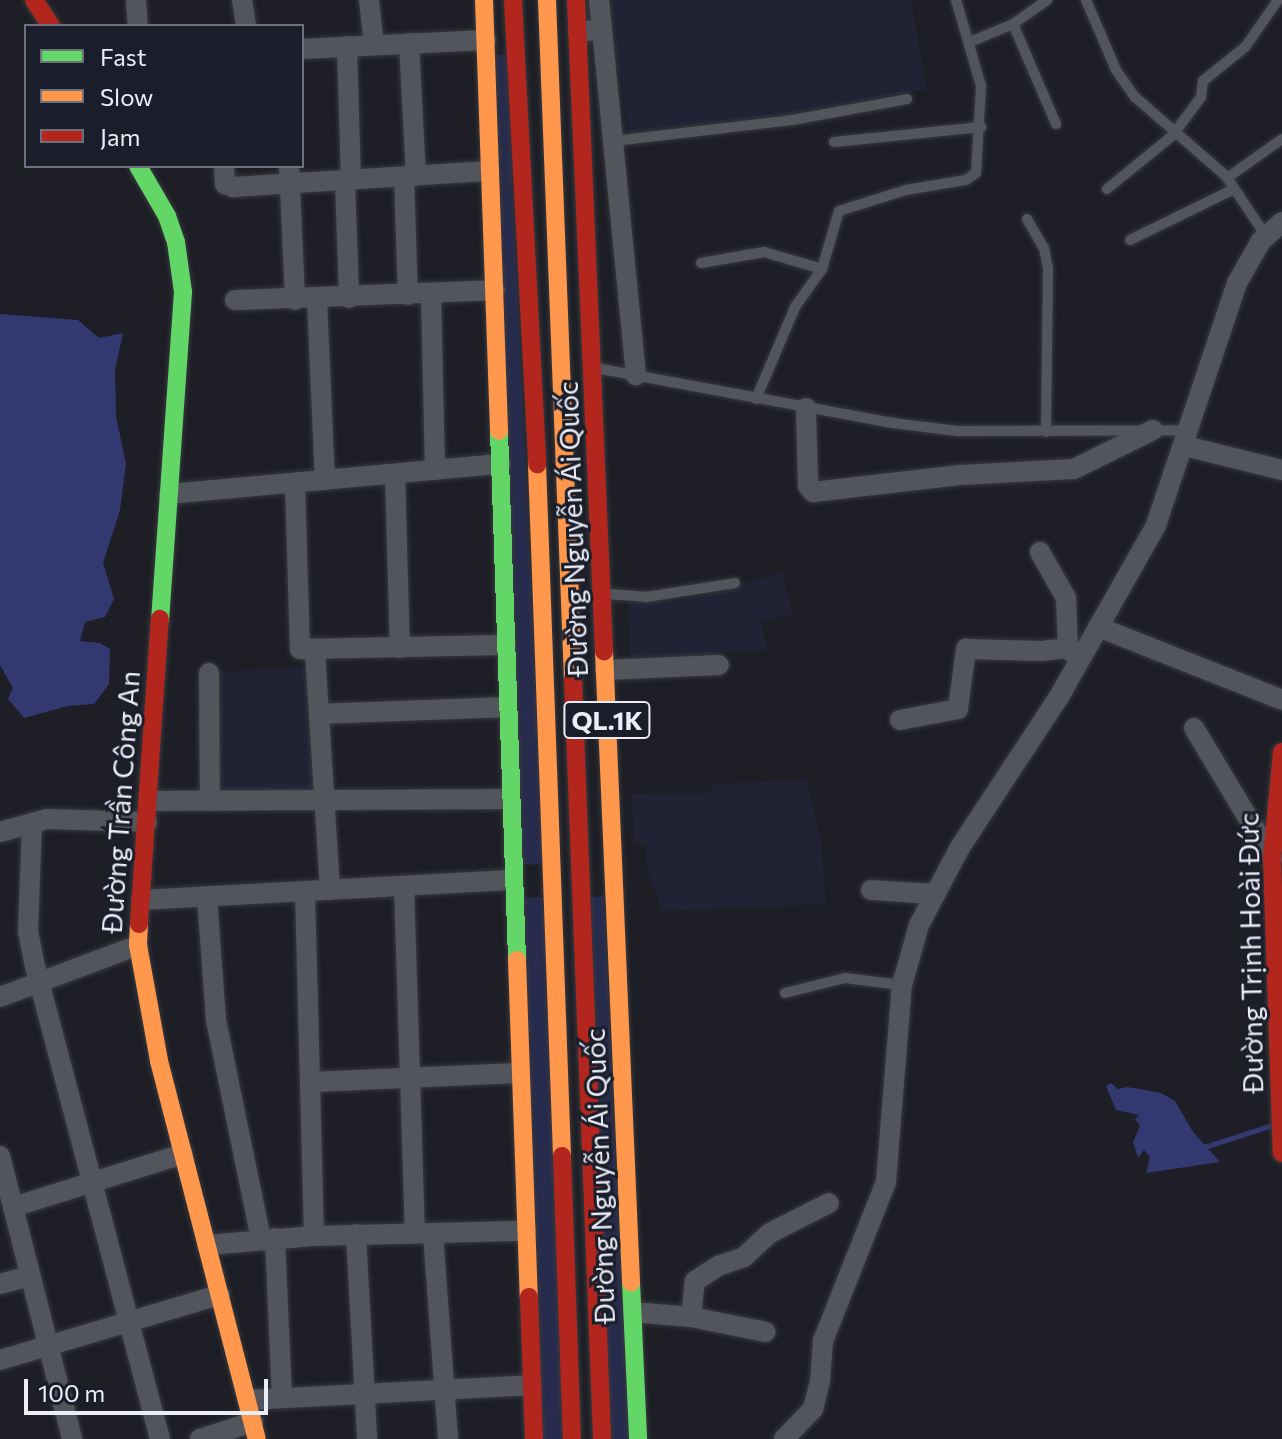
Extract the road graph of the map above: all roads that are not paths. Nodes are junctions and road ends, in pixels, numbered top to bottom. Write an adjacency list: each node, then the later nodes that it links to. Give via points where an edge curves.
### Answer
1 (34, 0): 14 (main road)
2 (136, 0): 15 (street)
3 (242, 0): 16 (street)
4 (369, 0): 25 (street)
5 (484, 0): 22 (main road)
6 (513, 0): 21 (main road, Đường Nguyễn Ái Quốc / QL.1K)
7 (547, 0): 20 (main road, Đường Nguyễn Ái Quốc / QL.1K)
8 (576, 0): 19 (main road, Đường Nguyễn Ái Quốc / QL.1K)
9 (599, 0): 18 (street)
10 (956, 0): 23 (lane)
11 (1047, 0): 17 (lane)
12 (1086, 0): 31 (lane, via 1120,76 1143,106)
13 (1278, 0): 31 (lane, via 1246,46 1203,81 1201,97)
14 (50, 24)
15 (138, 24)
16 (246, 24)
17 (1013, 24): 23 (lane); 29 (lane)
18 (602, 29): 19 (street); 33 (street)
19 (578, 32): 20 (main road); 56 (main road, Đường Nguyễn Ái Quốc / QL.1K)
20 (548, 35): 21 (main road); 95 (main road, Đường Nguyễn Ái Quốc / QL.1K)
21 (515, 37): 22 (main road); 98 (main road, Đường Nguyễn Ái Quốc / QL.1K)
22 (486, 40): 24 (street); 37 (main road)
23 (970, 42): 30 (lane, via 980,77)
24 (409, 43): 25 (street); 39 (street)
25 (374, 45): 26 (street)
26 (347, 46): 27 (street); 41 (street)
27 (304, 49)
28 (907, 99): 33 (lane, via 792,120)
29 (1056, 124)
30 (981, 127): 34 (lane); 48 (lane, via 978,166 970,179 918,187 839,211)
31 (1175, 132): 40 (lane); 42 (lane)
32 (1282, 139): 40 (lane)
33 (614, 141): 57 (street)
34 (834, 142)
35 (139, 168): 69 (main road, Đường Trần Công An, via 167,216 181,265 183,306)
36 (224, 168): 38 (street, via 230,187)
37 (490, 171): 39 (street); 49 (main road)
38 (290, 175): 41 (street); 55 (street)
39 (410, 176): 41 (street); 51 (street)
40 (1227, 178): 43 (lane)
41 (348, 180): 52 (street)
42 (1107, 189)
43 (1234, 189): 45 (lane); 46 (lane)
44 (1027, 219): 61 (lane, via 1044,248 1048,268)
45 (1274, 229): 62 (street, via 1250,256 1229,304)
46 (1130, 240)
47 (701, 263): 48 (lane, via 770,253)
48 (822, 269): 58 (lane, via 792,312)
49 (495, 290): 50 (street); 63 (main road)
50 (431, 294): 51 (street); 64 (street)
51 (408, 295): 52 (street)
52 (349, 298): 53 (street)
53 (317, 299): 55 (street); 67 (street)
54 (235, 300): 55 (street)
55 (295, 300)
56 (594, 368): 57 (lane); 72 (main road, Đường Nguyễn Ái Quốc / QL.1K)
57 (636, 375): 58 (lane)
58 (756, 399): 59 (lane)
59 (806, 408): 60 (street, via 808,486 813,492 960,475 1074,469); 61 (lane, via 958,431)
60 (1153, 430): 61 (lane); 62 (lane)
61 (1046, 432)
62 (1188, 438): 65 (street); 73 (street, via 1156,525)
63 (501, 464): 64 (street); 74 (main road)
64 (435, 470): 66 (street)
65 (1282, 470)
66 (395, 474): 67 (street); 75 (street)
67 (325, 480): 68 (street)
68 (295, 483): 69 (street); 76 (street, via 298,643 304,651)
69 (169, 494): 89 (main road, Đường Trần Công An)
70 (1040, 552): 77 (street, via 1066,598)
71 (735, 583): 72 (lane, via 646,597)
72 (602, 594): 79 (main road, Đường Nguyễn Ái Quốc / QL.1K)
73 (1098, 627): 77 (street); 81 (street)
74 (506, 645): 75 (street); 82 (main road)
75 (400, 648): 76 (street)
76 (315, 651): 83 (street)
77 (1074, 654): 84 (street, via 966,649 958,709); 103 (street)
78 (719, 665): 79 (street)
79 (605, 670): 96 (main road, Đường Nguyễn Ái Quốc / QL.1K)
80 (209, 673): 90 (street)
81 (1282, 700)
82 (507, 707): 83 (street); 87 (main road)
83 (319, 714): 88 (street)
84 (900, 720)
85 (1194, 728): 94 (street)
86 (1282, 752): 94 (main road, Đường Trịnh Hoài Đức)
87 (510, 799): 88 (street); 97 (main road)
88 (324, 800): 90 (street); 100 (street)
89 (149, 801): 90 (street); 91 (main road, Đường Trần Công An)
90 (210, 801)
91 (147, 822): 92 (street); 105 (main road, Đường Trần Công An)
92 (32, 823): 93 (street); 107 (street, via 28,931)
93 (0, 832)
94 (1272, 858): 114 (main road, Đường Trịnh Hoài Đức)
95 (581, 879): 96 (main road); 98 (main road); 150 (main road, Đường Nguyễn Ái Quốc / QL.1K)
96 (613, 879): 131 (main road, Đường Nguyễn Ái Quốc / QL.1K)
97 (513, 880): 98 (main road); 99 (street); 111 (main road)
98 (554, 880): 149 (main road, Đường Nguyễn Ái Quốc / QL.1K)
99 (404, 886): 100 (street); 112 (street)
100 (330, 890): 102 (street)
101 (871, 890): 103 (street)
102 (305, 892): 104 (street); 113 (street)
103 (935, 894): 108 (street, via 919,925)
104 (207, 897): 105 (street); 126 (street, via 216,1020)
105 (141, 900): 106 (main road, Đường Trần Công An)
106 (138, 945): 107 (street); 117 (main road, Đường Trần Công An, via 149,1016)
107 (39, 983): 110 (street); 119 (street)
108 (902, 985): 109 (lane, via 845,978); 152 (street, via 886,1182 823,1341 813,1409)
109 (785, 993)
110 (0, 997)
111 (520, 1073): 112 (street); 122 (main road)
112 (410, 1077): 113 (street); 124 (street)
113 (310, 1082): 125 (street)
114 (1281, 1113): 115 (main road, Đường Trịnh Hoài Đức)
115 (1281, 1137): 116 (main road, Đường Trịnh Hoài Đức)
116 (1282, 1153)
117 (183, 1154): 119 (street); 127 (main road, Đường Trần Công An)
118 (0, 1156): 121 (street)
119 (92, 1182): 121 (street); 133 (street)
120 (829, 1203): 132 (street, via 695,1281)
121 (13, 1207): 128 (street)
122 (526, 1231): 124 (street); 137 (main road)
123 (356, 1234): 124 (street); 125 (street); 139 (street)
124 (424, 1234): 138 (street)
125 (314, 1236): 126 (street)
126 (268, 1238): 127 (street); 140 (street)
127 (207, 1245): 130 (main road, Đường Trần Công An)
128 (30, 1276): 129 (street); 135 (street)
129 (0, 1284)
130 (220, 1295): 133 (street); 141 (main road, Đường Trần Công An)
131 (633, 1312): 132 (street); 151 (main road, Đường Nguyễn Ái Quốc / QL.1K)
132 (691, 1317): 134 (street)
133 (129, 1323): 135 (street); 144 (street)
134 (766, 1332)
135 (48, 1348): 136 (street); 143 (street)
136 (0, 1360)
137 (532, 1385): 138 (street); 148 (main road)
138 (444, 1388): 139 (street); 147 (street)
139 (364, 1393): 140 (street); 146 (street)
140 (282, 1398): 141 (street)
141 (248, 1400): 142 (main road, Đường Trần Công An)
142 (255, 1430): 145 (street)
143 (72, 1439)
144 (160, 1439)
145 (200, 1439)
146 (367, 1439)
147 (448, 1439)
148 (534, 1439)
149 (572, 1439)
150 (602, 1439)
151 (638, 1439)
152 (784, 1439)

